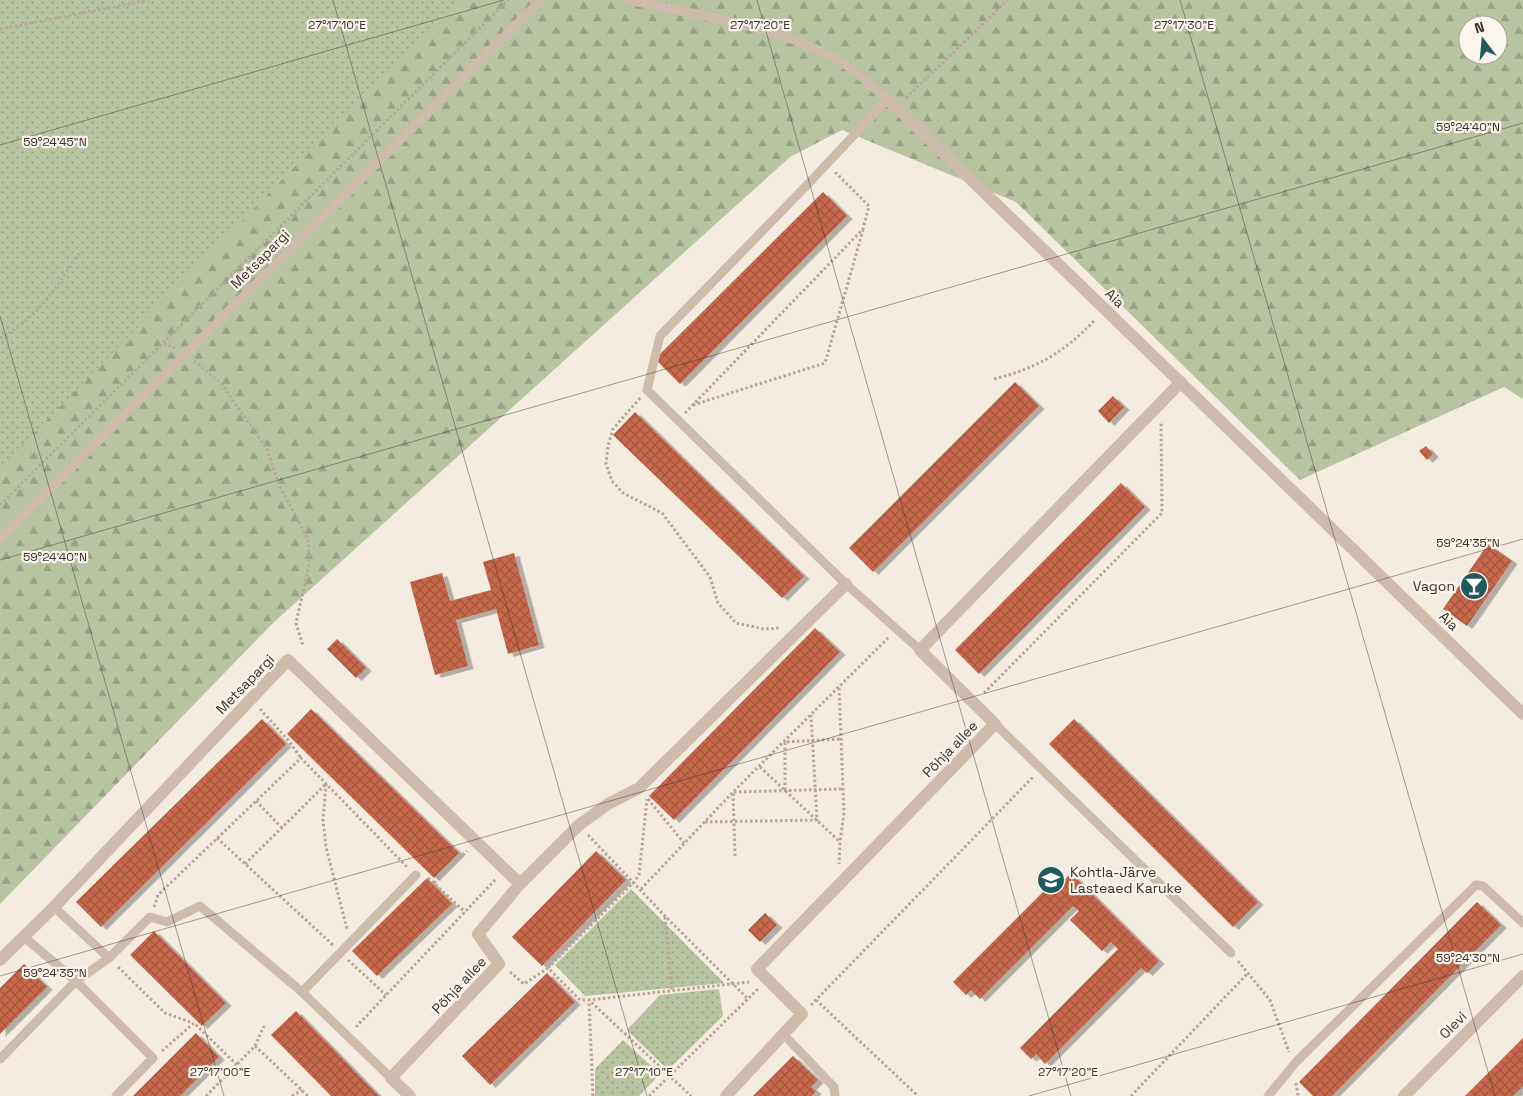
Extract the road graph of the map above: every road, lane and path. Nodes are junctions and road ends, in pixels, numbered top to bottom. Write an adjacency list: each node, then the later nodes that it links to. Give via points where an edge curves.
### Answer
1 (149, 0): 6 (path)
2 (508, 0): 13 (path)
3 (541, 0): 14 (lane, Metsapargi)
4 (629, 0): 7 (lane, Aia, via 736,23 808,46 856,72)
5 (1008, 0): 7 (path)
6 (0, 29)
7 (891, 104): 8 (lane); 11 (street, Aia)
8 (827, 164): 9 (path, via 869,206); 17 (lane, via 660,336)
9 (863, 229): 19 (path); 19 (path, via 825,363)
10 (78, 253): 12 (path, via 43,305)
11 (1106, 310): 15 (path, via 1047,361); 16 (street, Aia)
12 (0, 338)
13 (164, 343): 14 (path); 21 (path)
14 (186, 354): 22 (lane, Metsapargi); 26 (path, via 221,383 267,449 279,485 308,540 309,566 296,624)
15 (994, 379)
16 (1180, 382): 18 (street); 31 (street, Aia)
17 (647, 390): 20 (lane); 24 (path, via 613,429 606,464 612,481 623,493 662,513 710,577 718,603 736,623 764,629)
18 (1160, 403): 27 (street); 30 (path, via 1162,513)
19 (693, 405): 20 (path)
20 (678, 420): 23 (lane)
21 (0, 505)
22 (0, 539)
23 (846, 584): 24 (street, Põhja allee); 25 (lane)
24 (803, 626): 41 (street, Põhja allee)
25 (897, 629): 27 (lane); 28 (path)
26 (303, 646)
27 (920, 650): 30 (street, Põhja allee)
28 (839, 688): 32 (path); 34 (path)
29 (251, 699): 37 (path); 54 (street, Metsapargi, via 288,660); 66 (street, Metsapargi)
30 (975, 702): 33 (street, Põhja allee)
31 (1523, 714)
32 (811, 715): 35 (path); 36 (path)
33 (995, 724): 39 (lane); 64 (street, Põhja allee)
34 (841, 738): 35 (path); 42 (path)
35 (813, 740): 36 (path); 43 (path)
36 (785, 742): 38 (path); 44 (path)
37 (301, 758): 40 (path); 47 (path)
38 (760, 767): 44 (path); 45 (path)
39 (1041, 768): 73 (lane); 88 (path)
40 (326, 784): 52 (path); 60 (path); 72 (path, via 322,820 347,926)
41 (639, 788): 46 (path); 51 (street, Põhja allee, via 608,804)
42 (843, 789): 43 (path); 55 (path)
43 (815, 790): 44 (path); 48 (path)
44 (785, 791): 45 (path); 48 (path)
45 (733, 792): 49 (path); 50 (path)
46 (647, 798): 56 (path); 61 (path, via 639,875)
47 (256, 801): 52 (path); 53 (path)
48 (817, 820): 50 (path); 55 (path)
49 (705, 822): 50 (path); 56 (path)
50 (734, 822): 57 (path)
51 (579, 826): 61 (path); 63 (street, Põhja allee)
52 (282, 828): 58 (path)
53 (217, 838): 58 (path); 69 (path, via 158,895)
54 (477, 842): 59 (street, Metsapargi); 62 (path)
55 (840, 842): 64 (path)
56 (684, 843): 65 (path)
57 (734, 856)
58 (245, 864): 72 (path)
59 (505, 870): 63 (street, Metsapargi); 67 (path)
60 (416, 875): 62 (path, via 426,876); 72 (lane)
61 (634, 882): 65 (path); 77 (path)
62 (434, 883): 67 (path)
63 (520, 884): 76 (street, Põhja allee, via 478,934)
64 (839, 884): 80 (street, Põhja allee, via 757,969)
65 (641, 889): 68 (path)
66 (54, 907): 71 (street, Metsapargi); 74 (lane)
67 (465, 912): 85 (path)
68 (665, 916): 82 (path); 83 (path)
69 (150, 917): 74 (lane); 84 (lane, via 167,922 200,906)
70 (1523, 923): 98 (lane, via 1483,886 1476,886)
71 (23, 936): 75 (street, Metsapargi); 81 (lane)
72 (343, 950): 84 (lane); 85 (path)
73 (1231, 953): 78 (path)
74 (109, 958): 81 (lane); 90 (path, via 165,1014)
75 (0, 960)
76 (499, 964): 77 (path, via 524,984); 100 (street, Põhja allee)
77 (548, 968): 87 (path, via 580,1000)
78 (1248, 974): 98 (path, via 1270,1000); 113 (path)
79 (1523, 976): 116 (street, Olevi)
80 (768, 980): 82 (path); 86 (path); 89 (street)
81 (76, 981): 95 (lane); 96 (lane)
82 (734, 984): 83 (path); 86 (path)
83 (672, 991): 87 (path)
84 (302, 992): 93 (lane)
85 (386, 995): 93 (path)
86 (748, 999): 99 (path)
87 (589, 1000): 99 (path); 107 (path)
88 (816, 1000): 89 (path); 112 (path)
89 (802, 1014): 92 (street)
90 (194, 1023): 95 (path); 97 (path)
91 (264, 1026): 94 (path)
92 (783, 1034): 110 (street); 111 (lane, via 834,1087)
93 (347, 1036): 100 (lane)
94 (255, 1046): 97 (path); 101 (path)
95 (153, 1058): 102 (lane)
96 (0, 1059)
97 (237, 1064): 103 (path)
98 (1293, 1065): 114 (lane); 115 (path)
99 (670, 1076): 108 (path); 109 (path)
100 (391, 1078): 106 (street)
101 (302, 1090): 104 (path); 105 (path)
102 (116, 1096)
103 (206, 1096)
104 (292, 1096)
105 (308, 1096)
106 (410, 1096)
107 (593, 1096)
108 (650, 1096)
109 (691, 1096)
110 (726, 1096)
111 (835, 1096)
112 (918, 1096)
113 (1131, 1096)
114 (1268, 1096)
115 (1298, 1096)
116 (1404, 1096)

